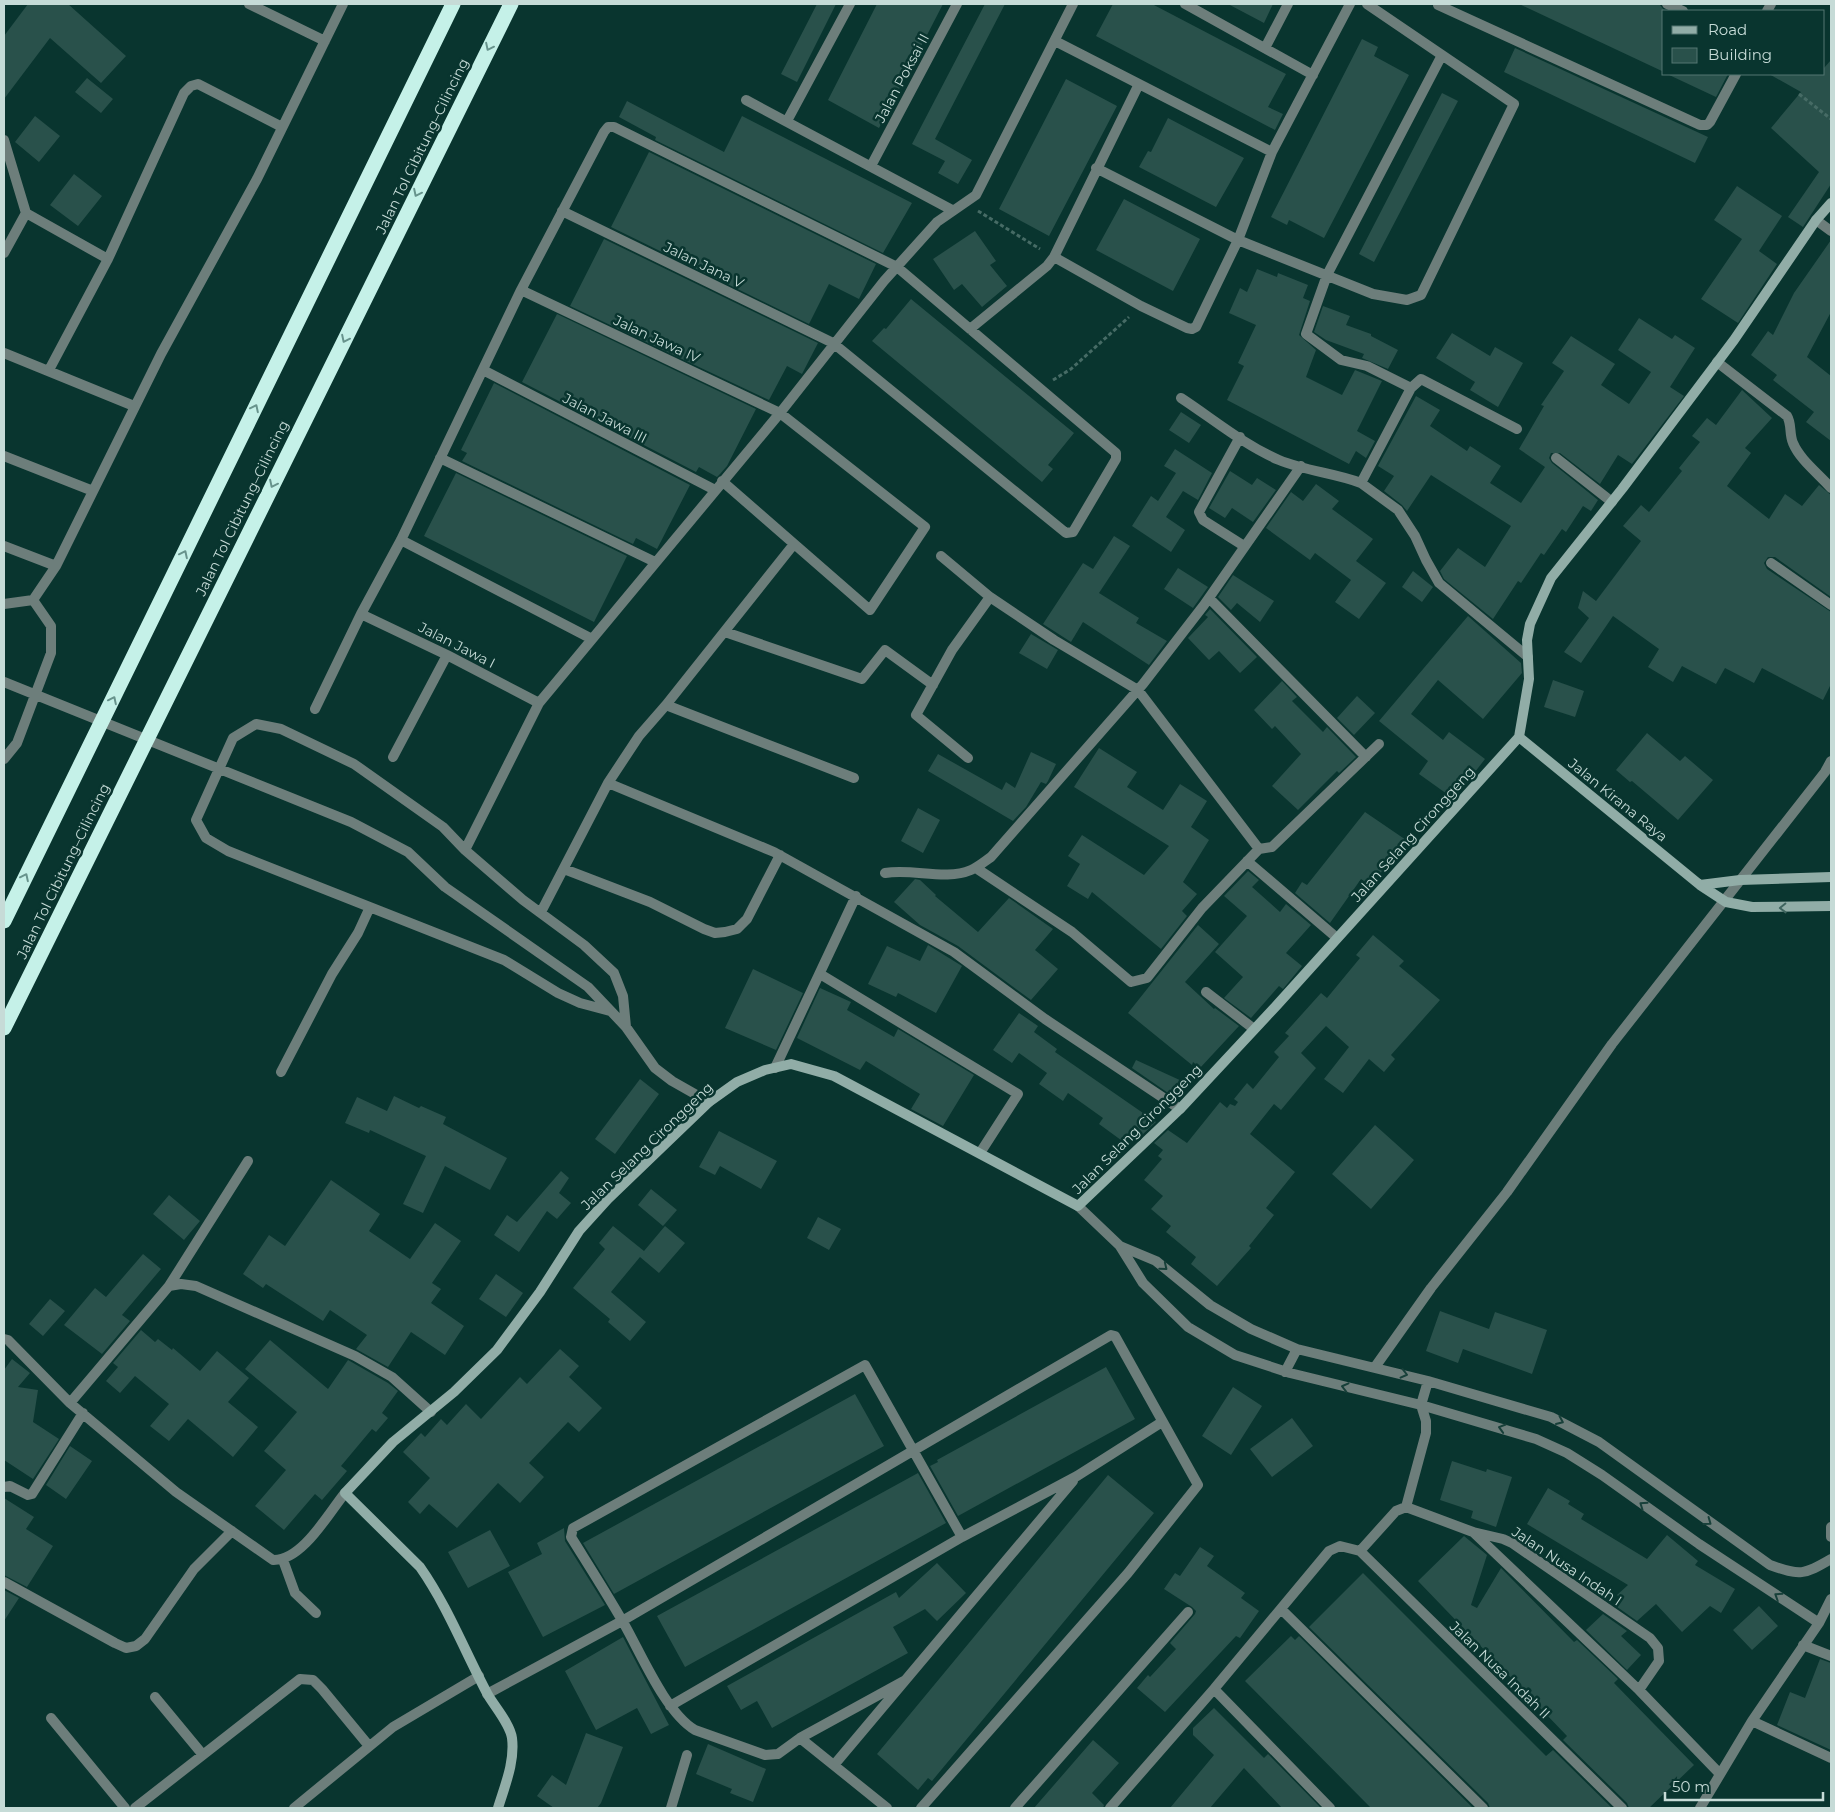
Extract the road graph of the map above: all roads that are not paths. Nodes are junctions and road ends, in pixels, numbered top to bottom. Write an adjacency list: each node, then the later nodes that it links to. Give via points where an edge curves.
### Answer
1 (248, 4): 15 (street)
2 (343, 4): 15 (street)
3 (453, 4): 112 (highway, one-way to 3)
4 (511, 4): 118 (highway, Jalan Tol Cibitung–Cilincing, one-way to 118)
5 (850, 4): 23 (street)
6 (957, 4): 27 (street, Jalan Poksai II)
7 (1073, 4): 16 (street)
8 (1185, 4): 17 (street)
9 (1288, 4): 17 (street)
10 (1350, 4): 19 (street)
11 (1367, 4): 18 (street)
12 (1667, 4): 14 (street)
13 (1438, 5): 20 (street, via 1700,125 1710,122)
14 (1681, 10)
15 (325, 40): 24 (street)
16 (1055, 41): 21 (street); 30 (street, via 976,195)
17 (1265, 48): 19 (street)
18 (1442, 55): 40 (street); 40 (street, via 1514,104 1423,292 1414,298 1398,299 1373,294)
19 (1313, 75): 26 (street)
20 (1735, 75)
21 (1139, 84): 26 (street); 28 (street)
22 (746, 100): 23 (street)
23 (787, 121): 27 (street)
24 (282, 127): 38 (street, via 198,84 191,86 184,93); 50 (street)
25 (4, 140): 32 (street)
26 (1272, 152): 35 (street)
27 (871, 166): 30 (street)
28 (1096, 168): 35 (street); 37 (street)
29 (1831, 203): 33 (street)
30 (952, 210): 39 (street, via 936,222)
31 (562, 211): 39 (street, via 604,132 608,127 614,127); 41 (street); 43 (street, Jalan Jana V)
32 (26, 214): 36 (street); 38 (street)
33 (1816, 220): 34 (street); 45 (street)
34 (1831, 231)
35 (1238, 240): 37 (street, via 1194,329 1141,306); 40 (street)
36 (4, 253)
37 (1054, 258): 42 (street)
38 (108, 259): 46 (street)
39 (897, 267): 42 (street); 43 (street)
40 (1327, 275): 48 (street, via 1306,334 1341,360 1367,366)
41 (521, 290): 47 (street); 51 (street, Jalan Jawa IV)
42 (970, 329): 43 (street, Jalan Jana V, via 1117,456 1069,534)
43 (833, 343): 51 (street)
44 (4, 353): 46 (street)
45 (1717, 362): 60 (street, via 1787,416 1792,442); 63 (street)
46 (49, 370): 50 (street)
47 (483, 370): 55 (street); 61 (street, Jalan Jawa III)
48 (1411, 388): 52 (street, via 1424,379); 59 (street)
49 (1181, 398): 53 (street)
50 (134, 406): 62 (street)
51 (780, 413): 58 (street); 65 (street, Jalan Jawa IV, via 925,527 870,610)
52 (1517, 429)
53 (1240, 437): 57 (street, via 1281,461); 67 (street, via 1199,512 1203,520)
54 (4, 456): 62 (street)
55 (440, 458): 64 (street); 69 (street)
56 (1556, 458): 63 (street)
57 (1301, 466): 59 (street); 67 (street)
58 (722, 481): 61 (street); 65 (street)
59 (1361, 484): 81 (street, via 1398,510 1439,583)
60 (1831, 488)
61 (715, 490): 69 (street)
62 (93, 491): 71 (street)
63 (1612, 502): 81 (street, via 1550,578 1530,624)
64 (401, 540): 77 (street); 79 (street)
65 (794, 544): 78 (street)
66 (4, 546): 71 (street)
67 (1244, 546): 73 (street)
68 (941, 556): 72 (street)
69 (656, 562): 79 (street)
70 (1771, 563): 76 (street)
71 (56, 566): 74 (street)
72 (990, 597): 83 (street, via 970,622); 84 (street, via 1088,662)
73 (1209, 598): 84 (street); 92 (street)
74 (33, 600): 75 (street); 93 (street, via 51,626 51,653 17,743)
75 (4, 604)
76 (1831, 605)
77 (361, 614): 80 (street, Jalan Jawa I); 87 (street)
78 (725, 632): 83 (street, via 862,680 885,650); 86 (street)
79 (592, 639): 85 (street)
80 (447, 655): 85 (street, Jalan Jawa I); 90 (street)
81 (1528, 657): 88 (street, via 1529,679)
82 (4, 682): 116 (street, via 350,822 408,852 446,887 588,987)
83 (933, 685): 91 (street, via 916,715)
84 (1138, 690): 97 (street); 101 (street, via 1011,836)
85 (539, 703): 98 (street)
86 (666, 705): 95 (street); 96 (street, via 639,736)
87 (315, 709)
88 (1519, 737): 106 (street, Jalan Kirana Raya); 113 (street, Jalan Selang Cironggeng)
89 (1380, 744): 92 (street)
90 (392, 757)
91 (968, 758)
92 (1366, 758): 97 (street, via 1272,847)
93 (4, 759)
94 (1831, 761): 105 (street)
95 (854, 778)
96 (608, 783): 99 (street); 102 (street)
97 (1259, 849): 100 (street)
98 (466, 850): 110 (street, via 443,827 338,756 281,729 256,724 232,738 196,820 206,838 228,851); 111 (street)
99 (780, 855): 102 (street, via 747,919 736,929 715,933 650,902); 107 (street)
100 (1247, 861): 101 (street, via 1202,908 1147,978 1131,982 1072,932); 113 (street)
101 (976, 868): 103 (street, via 960,873)
102 (564, 869): 111 (street)
103 (885, 873)
104 (1831, 877): 105 (street)
105 (1740, 880): 106 (street); 108 (street)
106 (1700, 885): 108 (street, Jalan Kirana Raya)
107 (856, 896): 114 (street); 123 (street, via 954,952 1045,1019)
108 (1726, 902): 109 (street, Jalan Kirana Raya, one-way to 108, via 1752,907); 131 (street, via 1612,1044 1507,1192 1432,1288)
109 (1831, 906)
110 (370, 907): 116 (street, via 504,960 558,993); 121 (street)
111 (541, 912): 117 (street, via 614,973 623,996)
112 (4, 921)
113 (1337, 938): 119 (street, Jalan Selang Cironggeng)
114 (820, 974): 120 (street); 124 (street, via 1018,1094)
115 (1206, 992): 119 (street)
116 (610, 1011): 117 (street)
117 (626, 1027): 122 (street, via 655,1068)
118 (4, 1028)
119 (1254, 1029): 123 (street, Jalan Selang Cironggeng)
120 (775, 1068): 122 (street, Jalan Selang Cironggeng, via 737,1082); 124 (street, Jalan Selang Cironggeng, via 791,1064 834,1076)
121 (281, 1072)
122 (709, 1102): 136 (street, Jalan Selang Cironggeng, via 608,1198 580,1231 497,1350)
123 (1180, 1109): 126 (street, Jalan Selang Cironggeng)
124 (980, 1153): 126 (street, Jalan Selang Cironggeng)
125 (248, 1161): 128 (street)
126 (1078, 1206): 127 (street)
127 (1120, 1246): 130 (street, one-way to 130, via 1156,1261 1210,1305 1251,1329); 132 (street, via 1143,1283 1188,1327 1236,1355)
128 (169, 1286): 134 (street); 136 (street, via 196,1286 355,1356 392,1377)
129 (4, 1339): 134 (street)
130 (1297, 1348): 131 (street); 132 (street)
131 (1376, 1367): 133 (street, one-way to 133)
132 (1285, 1372): 135 (street, one-way to 132)
133 (1428, 1381): 135 (street); 150 (street, one-way to 150, via 1572,1426 1770,1565 1793,1574 1810,1571)
134 (70, 1403): 137 (street)
135 (1421, 1404): 143 (street, via 1426,1433); 158 (street, one-way to 135, via 1568,1453 1536,1439)
136 (430, 1412): 142 (street, Jalan Selang Cironggeng, via 393,1442)
137 (83, 1413): 141 (street, via 32,1494); 145 (street, via 176,1492)
138 (1162, 1422): 139 (street, via 1115,1336 1111,1335); 140 (street); 184 (street, via 1198,1483 1197,1488 1128,1573)
139 (912, 1450): 147 (street); 157 (street); 157 (street, via 865,1365 573,1528 571,1537)
140 (1077, 1476): 147 (street); 162 (street)
141 (4, 1487)
142 (345, 1493): 151 (street, via 301,1549); 161 (street, via 420,1567 444,1603)
143 (1406, 1507): 146 (street, Jalan Nusa Indah I); 149 (street, via 1396,1511)
144 (1831, 1528): 148 (street)
145 (232, 1531): 151 (street, via 274,1560); 152 (street, via 194,1569 152,1630 136,1646 126,1648 115,1643)
146 (1473, 1532): 164 (street); 164 (street, Jalan Nusa Indah I, via 1512,1543 1650,1638 1658,1648 1660,1661)
147 (962, 1537): 167 (street)
148 (1831, 1537)
149 (1360, 1551): 154 (street, via 1340,1546 1329,1551); 189 (street, Jalan Nusa Indah II)
150 (1831, 1559)
151 (283, 1560): 156 (street, via 295,1593)
152 (4, 1582)
153 (1831, 1599): 158 (street)
154 (1281, 1609): 163 (street); 188 (street)
155 (1188, 1612): 185 (street)
156 (316, 1613)
157 (622, 1621): 165 (street); 167 (street)
158 (1819, 1623): 159 (street)
159 (1803, 1645): 160 (street); 169 (street)
160 (1831, 1656)
161 (479, 1676): 165 (street); 171 (street, via 393,1727)
162 (904, 1681): 170 (street); 175 (street)
163 (1214, 1689): 186 (street); 187 (street)
164 (1639, 1690): 176 (street)
165 (487, 1694): 181 (street, via 511,1735 512,1757)
166 (155, 1697): 172 (street)
167 (670, 1706): 170 (street, via 685,1724 695,1730 765,1755 778,1754)
168 (51, 1718): 178 (street)
169 (1752, 1721): 174 (street); 176 (street)
170 (800, 1738): 175 (street)
171 (369, 1746): 172 (street, via 322,1689 306,1678 289,1686); 180 (street)
172 (203, 1755): 179 (street)
173 (687, 1755): 182 (street)
174 (1831, 1758)
175 (834, 1765): 183 (street)
176 (1720, 1774): 177 (street)
177 (1704, 1807)
178 (125, 1808)
179 (135, 1808)
180 (294, 1808)
181 (498, 1808)
182 (671, 1808)
183 (887, 1808)
184 (921, 1808)
185 (1015, 1808)
186 (1110, 1808)
187 (1330, 1808)
188 (1483, 1808)
189 (1622, 1808)

